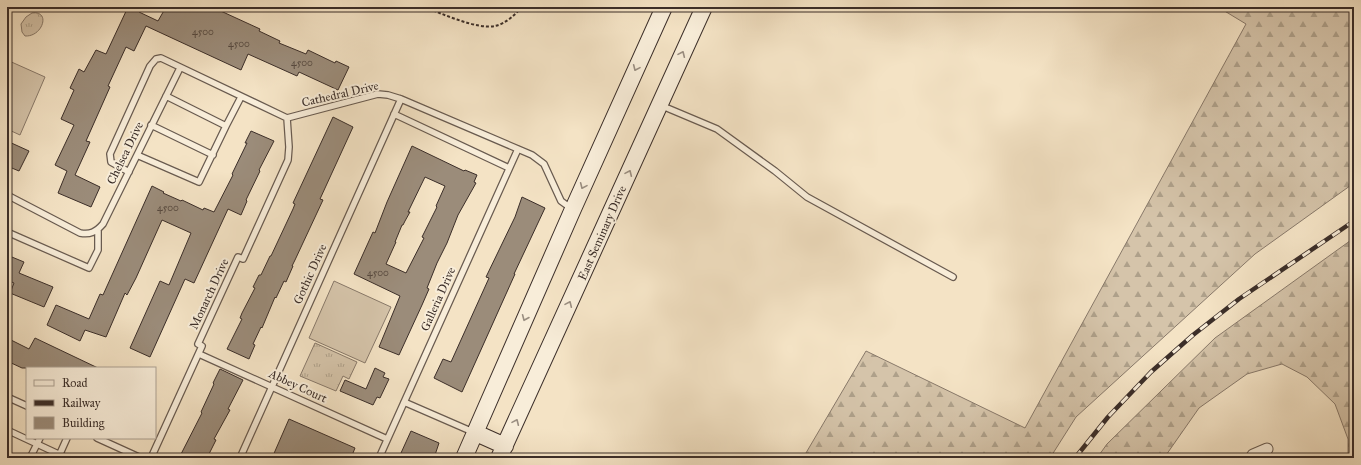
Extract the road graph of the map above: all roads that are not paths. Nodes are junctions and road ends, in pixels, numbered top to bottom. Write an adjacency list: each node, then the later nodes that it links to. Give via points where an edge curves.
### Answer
1 (664, 7): 18 (main road, one-way to 18)
2 (704, 7): 7 (main road, East Seminary Drive, one-way to 2)
3 (180, 68): 4 (lane, Chelsea Drive); 5 (lane); 16 (lane, via 161,58 156,59 150,66 110,154 111,162)
4 (166, 96): 10 (lane, Chelsea Drive); 11 (lane)
5 (241, 97): 9 (lane); 11 (lane)
6 (401, 99): 8 (lane, Gothic Drive); 9 (lane, Cathedral Drive, via 378,94); 12 (lane, Cathedral Drive)
7 (660, 105): 21 (lane, via 717,129 807,197); 35 (main road, East Seminary Drive, one-way to 7)
8 (394, 114): 15 (lane); 23 (lane, Gothic Drive)
9 (287, 118): 22 (lane, Monarch Drive, via 288,160 243,259 238,257 201,336 198,344 202,346)
10 (151, 125): 13 (lane, Chelsea Drive); 14 (lane)
11 (226, 126): 14 (lane)
12 (518, 149): 15 (lane, Galleria Drive); 18 (lane, Cathedral Drive, via 544,164 561,201)
13 (137, 155): 14 (lane, via 199,182); 16 (lane, Chelsea Drive)
14 (213, 155)
15 (509, 168): 25 (lane, Galleria Drive)
16 (129, 172): 19 (lane, Chelsea Drive)
17 (7, 195): 19 (lane, via 80,233 87,235)
18 (573, 209): 28 (main road, one-way to 28)
19 (98, 231): 20 (lane, via 98,250 89,268)
20 (7, 232)
21 (954, 277)
22 (199, 354): 23 (lane, Abbey Court); 40 (lane, Monarch Drive)
23 (272, 386): 32 (lane, Abbey Court); 41 (lane, Gothic Drive)
24 (7, 397): 26 (lane)
25 (404, 402): 28 (lane); 32 (lane, Galleria Drive)
26 (26, 406)
27 (7, 430): 29 (lane)
28 (476, 433): 35 (main road); 43 (main road)
29 (26, 437)
30 (67, 439): 36 (lane)
31 (99, 439): 39 (lane)
32 (387, 439): 42 (lane, Galleria Drive)
33 (38, 441): 36 (lane); 37 (lane)
34 (1267, 449): 44 (street)
35 (502, 452)
36 (59, 456): 38 (lane)
37 (30, 458)
38 (67, 458)
39 (141, 458)
40 (151, 458)
41 (240, 458)
42 (379, 458)
43 (464, 458)
44 (1251, 458)

